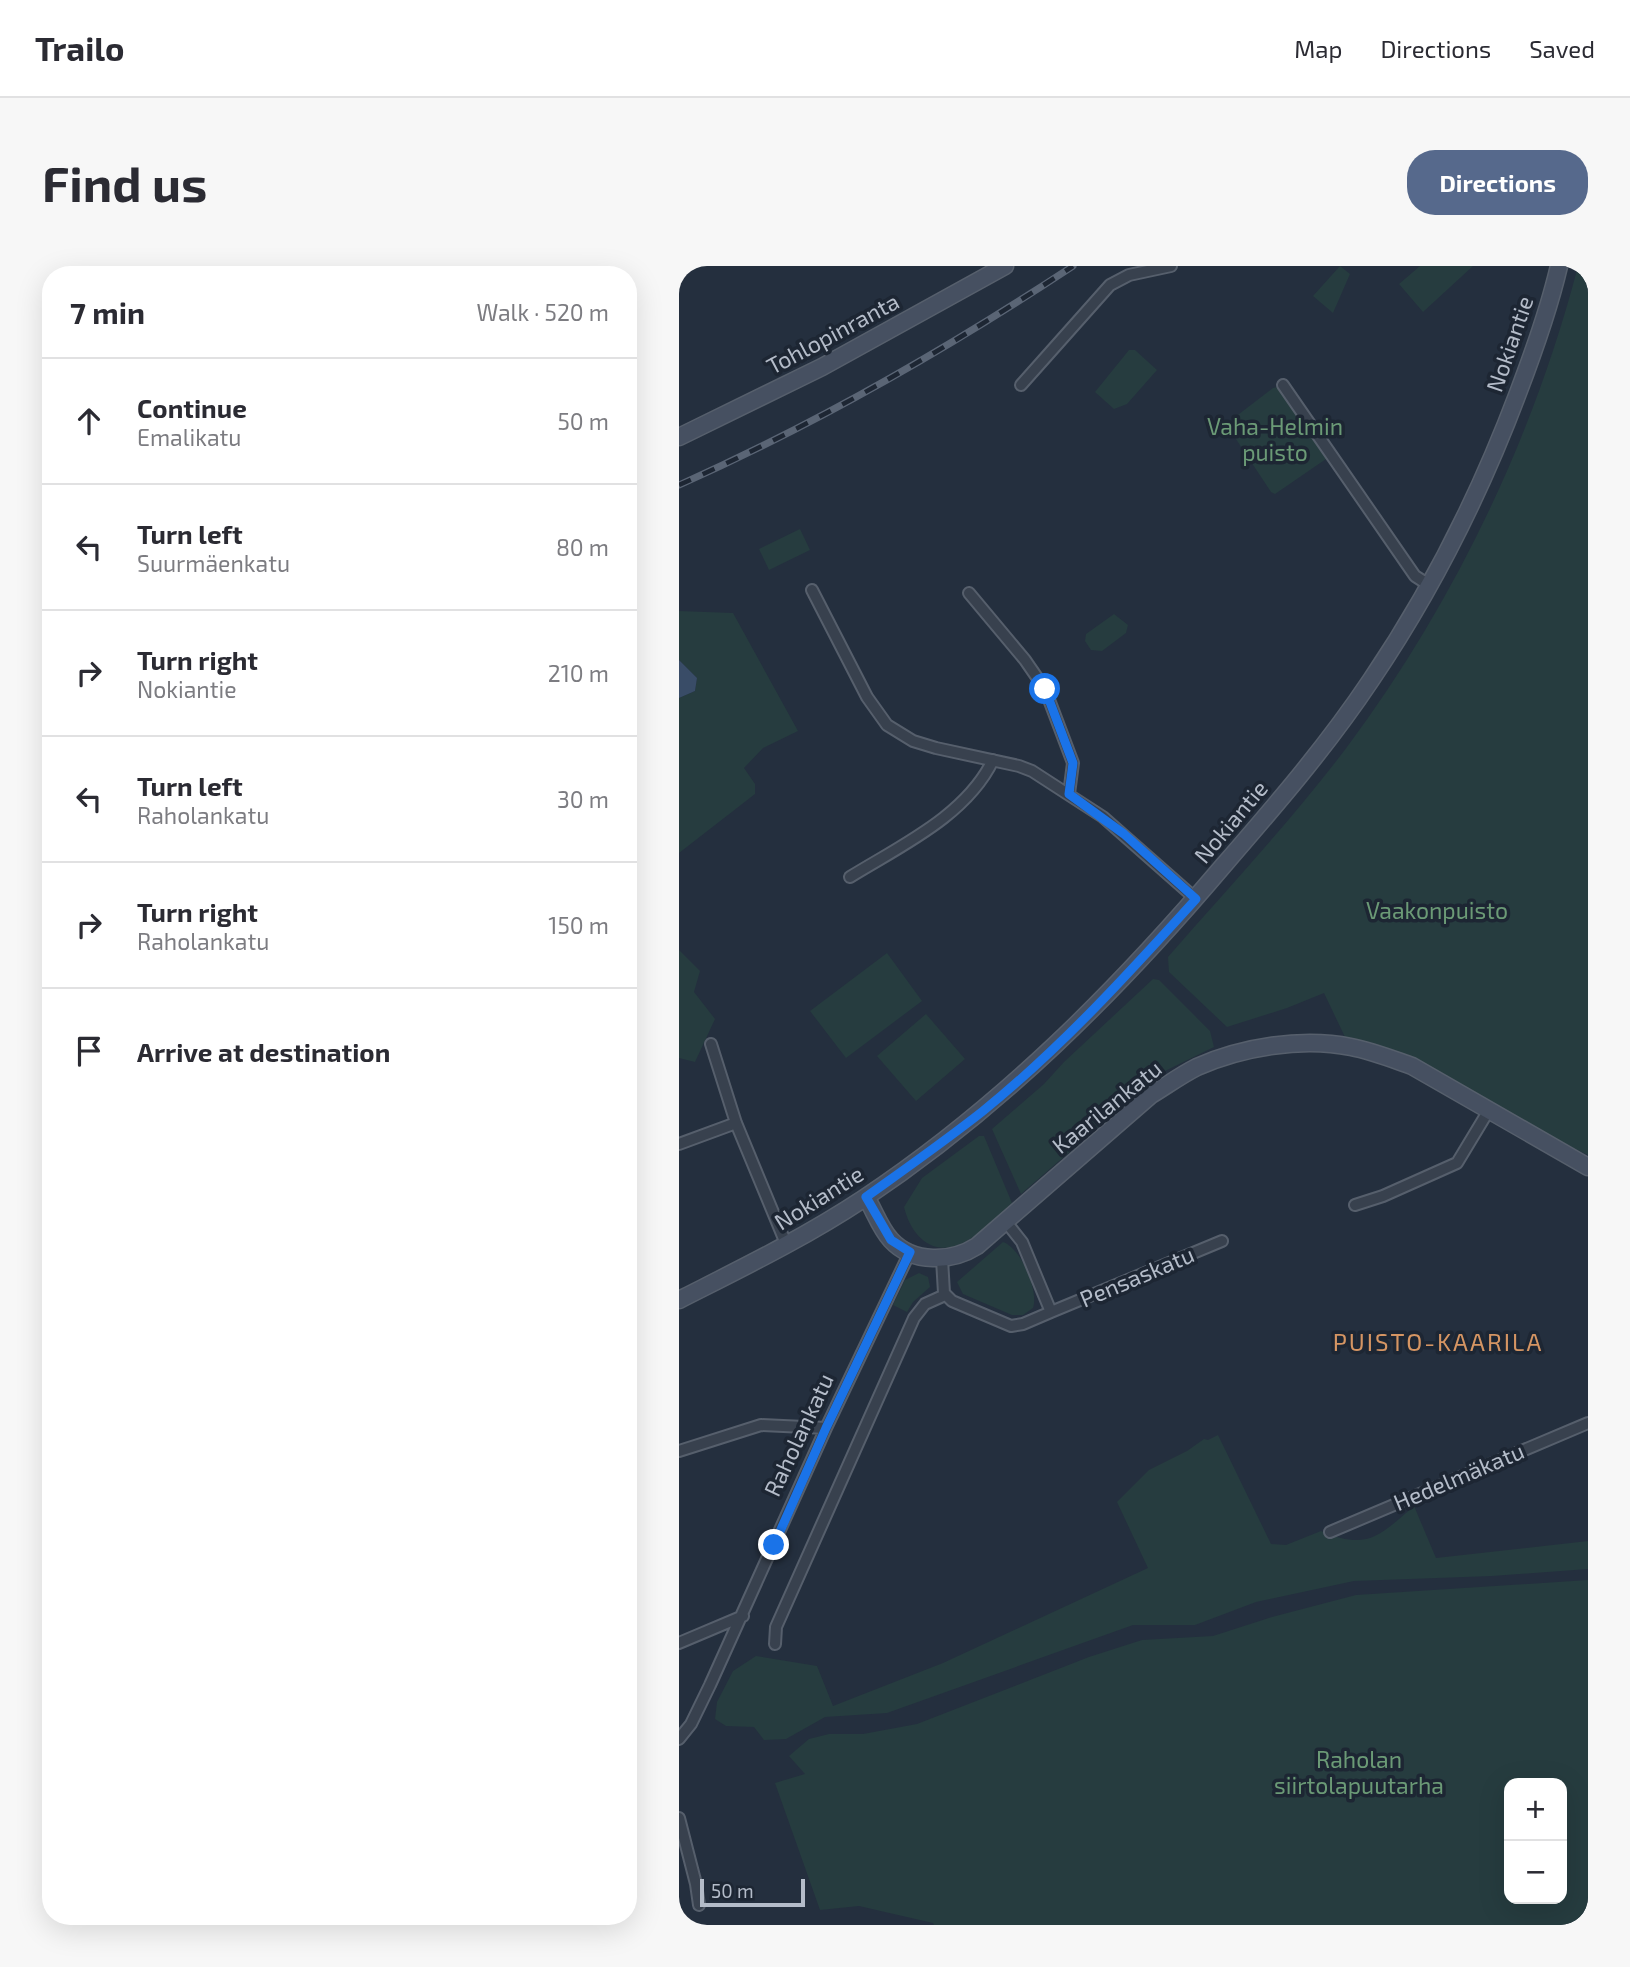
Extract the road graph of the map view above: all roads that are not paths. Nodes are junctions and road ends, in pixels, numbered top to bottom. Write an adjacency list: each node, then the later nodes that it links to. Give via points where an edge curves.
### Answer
1 (1005, 266): 6 (main road, Tohlopinranta, via 822,367)
2 (1171, 266): 4 (street, via 1129,275 1110,285)
3 (1559, 266): 7 (main road, Nokiantie, via 1527,370 1490,464)
4 (1021, 384)
5 (1283, 384): 7 (street, via 1415,576)
6 (679, 437)
7 (1429, 585): 13 (main road, Nokiantie, via 1370,682 1330,737)
8 (812, 590): 10 (street, via 887,725 913,741)
9 (969, 593): 11 (street, via 1045,689 1073,763)
10 (993, 760): 11 (street, via 1032,771); 12 (street, via 955,808)
11 (1069, 794): 13 (street, via 1124,834)
12 (850, 877)
13 (1196, 899): 19 (main road, Nokiantie, via 1109,993 1012,1085)
14 (711, 1044): 16 (street)
15 (1489, 1110): 18 (main road, Kaarilankatu); 20 (street, via 1457,1163); 21 (main road, Kaarilankatu, via 1412,1066 1348,1046 1305,1044 1241,1053 1197,1067 1151,1096)
16 (736, 1123): 17 (street); 23 (street)
17 (679, 1144)
18 (1588, 1167)
19 (866, 1197): 23 (main road, Nokiantie); 24 (main road, via 891,1240)
20 (1355, 1205)
21 (1006, 1222): 25 (main road, Kaarilankatu, via 971,1250); 28 (street, via 1029,1257)
22 (1222, 1241): 28 (street, Pensaskatu)
23 (787, 1247): 27 (main road, Nokiantie)
24 (910, 1252): 25 (main road); 30 (street, Raholankatu)
25 (942, 1259): 26 (street)
26 (945, 1295): 28 (street, Pensaskatu, via 1011,1326); 35 (street, via 925,1304 914,1318 776,1627)
27 (679, 1300)
28 (1051, 1312)
29 (1588, 1423): 32 (street, Hedelmäkatu)
30 (826, 1428): 31 (street, via 761,1425); 33 (street, Raholankatu)
31 (679, 1451)
32 (1331, 1532)
33 (743, 1616): 34 (street); 36 (street, Raholankatu, via 691,1724)
34 (679, 1643)
35 (775, 1644)
36 (679, 1739)
37 (679, 1818): 38 (street)
38 (699, 1905)

